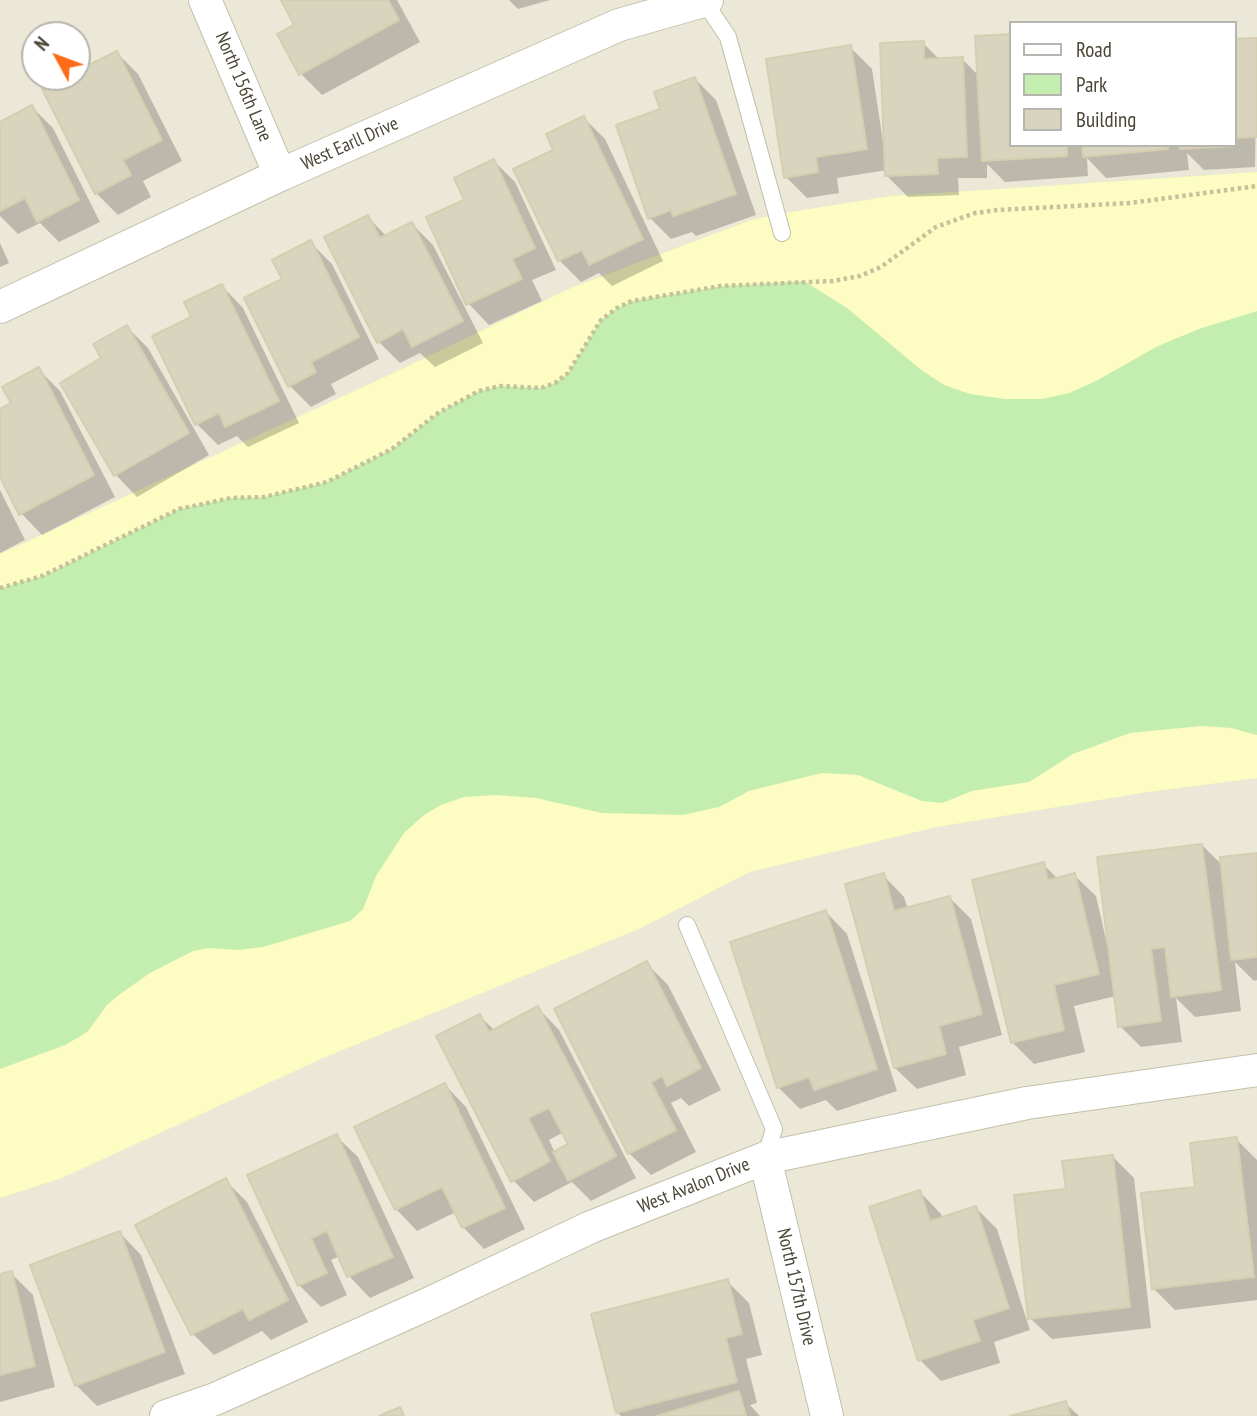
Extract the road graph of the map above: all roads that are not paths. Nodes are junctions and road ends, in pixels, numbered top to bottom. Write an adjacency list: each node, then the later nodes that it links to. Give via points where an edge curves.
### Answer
1 (205, 0): 3 (street, North 156th Lane)
2 (705, 0): 3 (street, West Earll Drive, via 619,25); 4 (lane, via 728,37)
3 (280, 175): 5 (street, West Earll Drive)
4 (782, 233)
5 (0, 307)
6 (687, 925): 8 (lane, via 774,1129)
7 (1257, 1070): 8 (street, West Avalon Drive, via 1027,1102)
8 (765, 1158): 9 (street, West Avalon Drive, via 591,1227 228,1394); 10 (street, North 157th Drive)
9 (166, 1416)
10 (827, 1416)

